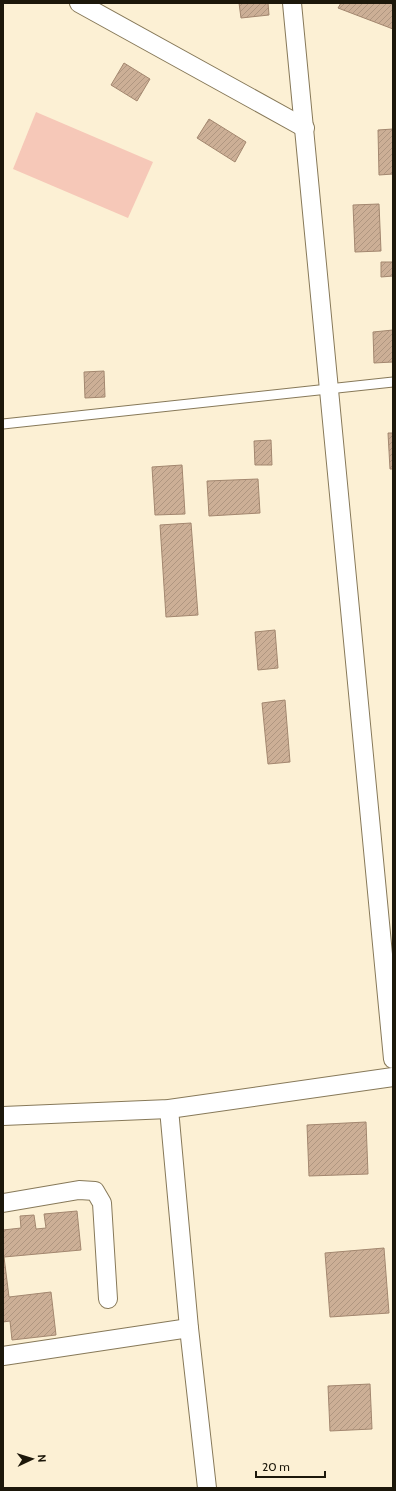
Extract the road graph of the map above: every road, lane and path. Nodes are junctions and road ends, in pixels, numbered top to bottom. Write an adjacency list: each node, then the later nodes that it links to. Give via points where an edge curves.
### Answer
1 (79, 3): 3 (street)
2 (292, 3): 3 (street)
3 (304, 128): 5 (street)
4 (393, 382): 5 (lane)
5 (329, 388): 6 (lane); 7 (street)
6 (3, 424)
7 (393, 1058)
8 (393, 1077): 9 (street)
9 (169, 1109): 10 (street); 13 (street)
10 (3, 1116)
11 (3, 1203): 12 (street, via 79,1190 95,1191 102,1203)
12 (108, 1299)
13 (189, 1328): 14 (street); 15 (street)
14 (3, 1356)
15 (207, 1488)

